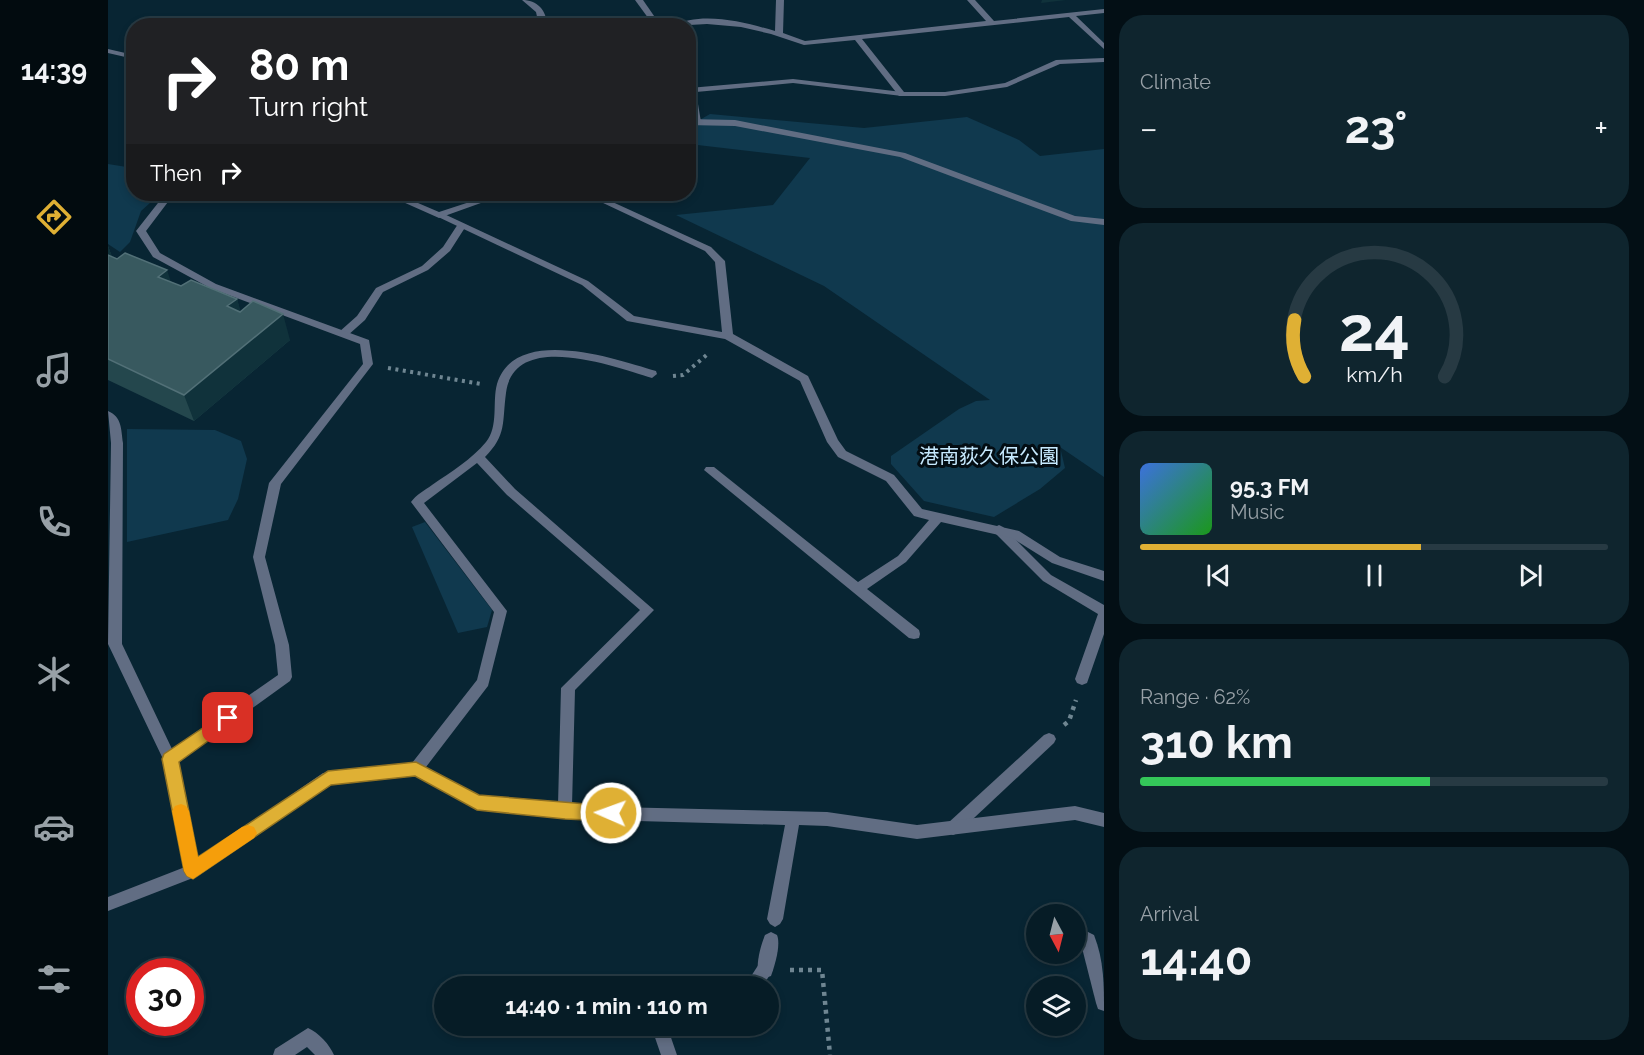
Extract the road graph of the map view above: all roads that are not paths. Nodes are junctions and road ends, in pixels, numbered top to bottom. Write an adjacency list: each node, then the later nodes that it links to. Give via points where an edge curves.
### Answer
1 (526, 0): 7 (street, via 540,9)
2 (639, 0): 8 (street)
3 (780, 0): 11 (street)
4 (971, 0): 9 (street)
5 (1104, 12): 6 (street)
6 (1071, 15): 9 (street); 13 (street)
7 (544, 18)
8 (652, 18)
9 (992, 23): 12 (street)
10 (696, 24): 11 (street, via 718,22)
11 (778, 33): 12 (street, via 804,42)
12 (857, 38): 18 (street)
13 (1104, 47)
14 (108, 51): 15 (street)
15 (126, 55)
16 (1104, 60): 18 (street, via 1059,62 1007,85 945,94)
17 (696, 90): 18 (street, via 793,81)
18 (902, 94)
19 (696, 122): 25 (street, via 735,123 902,155 1074,219)
20 (164, 201): 27 (street, via 141,231 156,255 213,286)
21 (406, 201): 24 (street)
22 (479, 201): 24 (street)
23 (604, 201): 28 (street, via 708,249 720,261)
24 (439, 215): 26 (street)
25 (1104, 222)
26 (461, 226): 27 (street, via 447,249 425,268 379,290 361,318); 28 (street, via 585,283 631,319)
27 (343, 334): 41 (street, via 364,342 368,364 274,483 259,557 282,645 285,677)
28 (728, 336): 33 (street, via 804,379 842,454 890,478 918,513)
29 (652, 374): 31 (street, via 586,355 540,354 516,364 502,387 495,438)
30 (108, 415): 41 (street, via 115,422 117,443 115,644)
31 (478, 457): 42 (street, via 417,502 501,611 483,682); 43 (street, via 511,492 648,610 568,688)
32 (710, 470): 36 (street)
33 (939, 517): 34 (street); 36 (street, via 902,559)
34 (999, 530): 35 (street, via 1016,534 1056,560); 37 (street, via 1047,578)
35 (1104, 576)
36 (857, 589): 38 (street)
37 (1104, 613): 39 (street)
38 (914, 634)
39 (1082, 679)
40 (1048, 739): 46 (street)
41 (170, 759): 47 (street)
42 (416, 769): 43 (street, via 477,802); 47 (street, via 328,778)
43 (565, 812): 44 (street)
44 (793, 820): 46 (street, via 827,819 917,832); 49 (street)
45 (1104, 820): 46 (street, via 1075,813)
46 (953, 828)
47 (193, 871): 48 (street)
48 (108, 904)
49 (775, 919)
50 (771, 940): 52 (street)
51 (1088, 940): 53 (street)
52 (760, 976)
53 (1104, 1004)
54 (662, 1036): 57 (street)
55 (281, 1055): 56 (street, via 308,1036)
56 (326, 1055)
57 (669, 1055)

